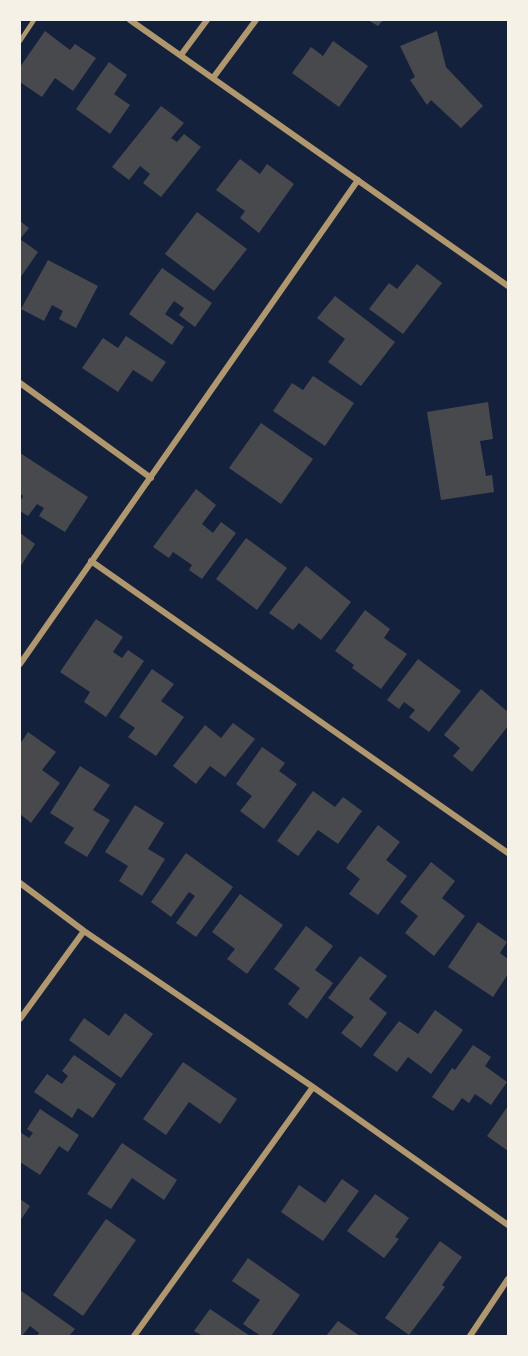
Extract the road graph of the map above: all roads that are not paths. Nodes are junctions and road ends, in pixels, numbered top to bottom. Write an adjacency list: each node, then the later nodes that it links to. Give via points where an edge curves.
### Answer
1 (34, 20): 5 (lane)
2 (130, 20): 6 (street)
3 (207, 20): 6 (street)
4 (256, 20): 7 (street)
5 (20, 40)
6 (181, 55): 7 (street)
7 (213, 78): 8 (street)
8 (358, 180): 9 (street); 11 (street)
9 (508, 286)
10 (20, 383): 11 (street)
11 (151, 478): 12 (street)
12 (91, 561): 13 (street); 14 (street)
13 (20, 664)
14 (508, 854)
15 (20, 883): 16 (street)
16 (84, 931): 17 (street); 18 (street)
17 (20, 1019)
18 (313, 1087): 19 (street); 21 (street)
19 (508, 1225)
20 (508, 1279): 22 (street)
21 (134, 1336)
22 (470, 1336)

